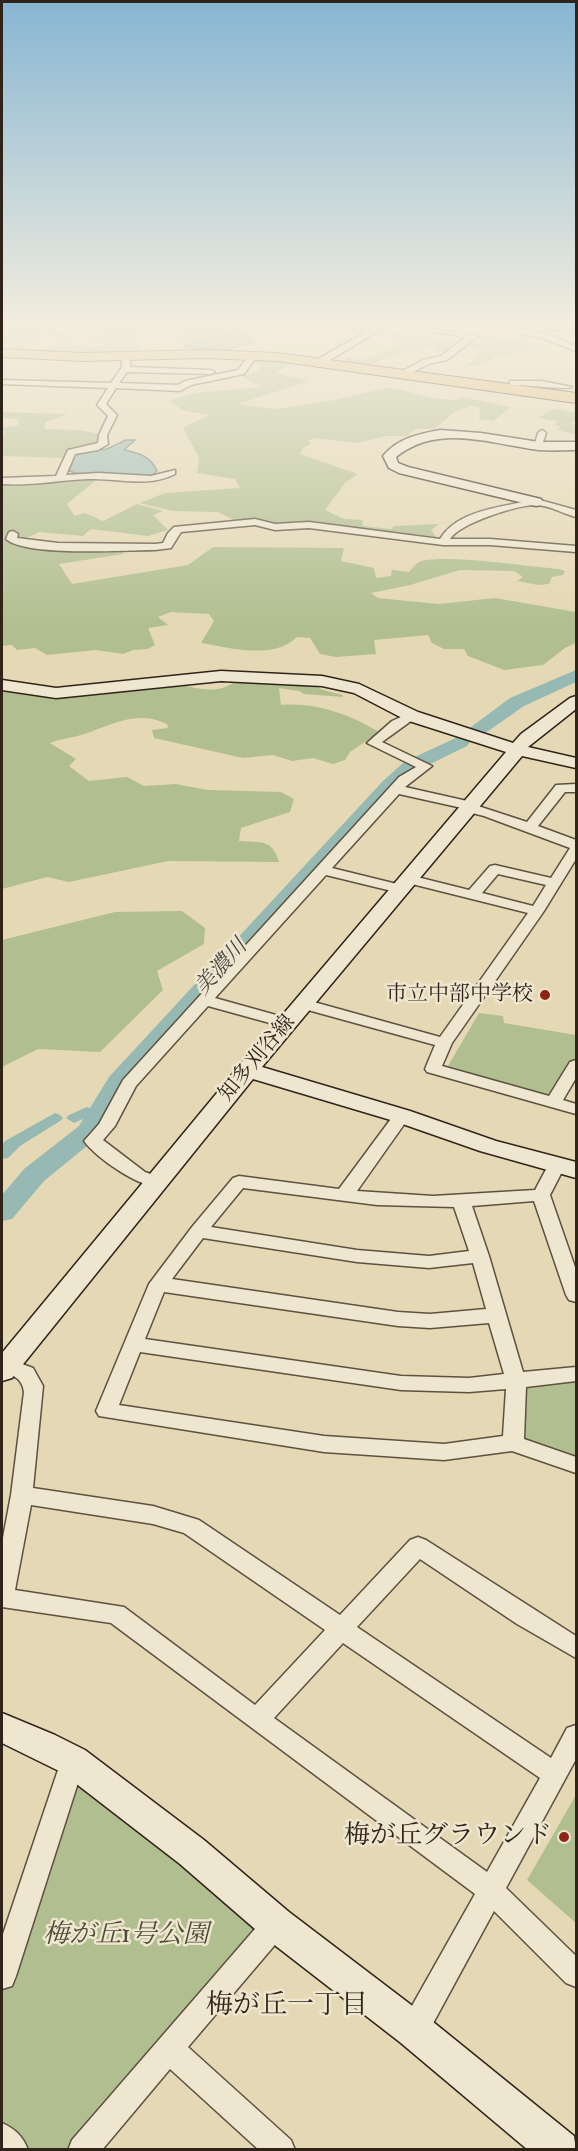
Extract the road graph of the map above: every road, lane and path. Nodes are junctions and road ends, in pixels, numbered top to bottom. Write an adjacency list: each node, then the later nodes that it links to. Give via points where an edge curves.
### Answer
1 (108, 425): 4 (street, via 103,444 71,452)
2 (576, 446): 6 (street, via 539,439 436,434 416,438 389,456 393,465 404,470)
3 (172, 472): 4 (street, via 144,480 103,475)
4 (61, 477): 5 (street)
5 (2, 481)
6 (536, 502): 7 (street); 9 (street, via 470,518 449,532)
7 (576, 514)
8 (13, 534): 9 (street, via 11,539 17,543 36,546 162,547 169,544 178,529 255,522 275,527 346,528)
9 (443, 542): 10 (street)
10 (576, 549)
11 (2, 685): 13 (street, via 39,692 69,692 221,676 293,678 359,689)
12 (573, 707): 14 (street, 知多刈谷線)
13 (412, 716): 14 (street); 17 (street, via 373,742 421,763)
14 (516, 750): 15 (street); 18 (street, 知多刈谷線)
15 (576, 763)
16 (576, 788): 19 (street, via 561,788)
17 (396, 789): 18 (street); 21 (street)
18 (470, 807): 19 (street); 23 (street, 知多刈谷線)
19 (530, 828): 20 (street)
20 (576, 847): 22 (street)
21 (322, 870): 23 (street); 26 (street)
22 (554, 883): 24 (street, via 495,869); 25 (street)
23 (404, 884): 24 (street); 27 (street, 知多刈谷線)
24 (472, 895): 25 (street)
25 (537, 910): 29 (street)
26 (204, 1000): 28 (street); 36 (street, via 129,1084 93,1141 139,1176)
27 (303, 1004): 28 (street, 知多刈谷線); 29 (street)
28 (288, 1023): 31 (street, 知多刈谷線)
29 (444, 1043): 32 (street, via 433,1068)
30 (576, 1065): 32 (street)
31 (248, 1070): 34 (street); 36 (street, 知多刈谷線)
32 (554, 1103): 33 (street)
33 (576, 1109)
34 (402, 1116): 35 (street, via 488,1146); 38 (street)
35 (567, 1167): 37 (street)
36 (156, 1182): 47 (street, 知多刈谷線)
37 (541, 1195): 39 (street); 41 (street)
38 (344, 1196): 39 (street, via 394,1202); 40 (street, via 239,1182)
39 (461, 1201): 42 (street)
40 (198, 1231): 42 (street, via 357,1256 429,1262); 43 (street)
41 (568, 1249): 44 (street)
42 (480, 1256): 45 (street)
43 (158, 1284): 45 (street, via 398,1319 430,1321); 46 (street)
44 (576, 1295)
45 (498, 1315): 49 (street)
46 (134, 1344): 49 (street, via 401,1383 469,1385); 50 (street, via 106,1411 324,1444 444,1452)
47 (4, 1368): 52 (street, via 27,1373 33,1382)
48 (576, 1374): 49 (street)
49 (516, 1381): 50 (street)
50 (513, 1443): 51 (street)
51 (576, 1464)
52 (22, 1495): 53 (street); 54 (street, via 153,1515 190,1526)
53 (2, 1598): 56 (street, via 117,1614)
54 (342, 1629): 55 (street, via 418,1546); 56 (street); 60 (street)
55 (576, 1648)
56 (258, 1719): 61 (street)
57 (2, 1728): 59 (street)
58 (576, 1736): 60 (street)
59 (73, 1761): 62 (street, via 192,1852); 64 (street)
60 (555, 1774): 61 (street)
61 (490, 1890): 63 (street); 65 (street)
62 (276, 1924): 65 (street); 66 (street)
63 (576, 1974)
64 (2, 1976)
65 (414, 2030): 71 (street)
66 (168, 2048): 69 (street); 70 (street)
67 (2, 2138): 68 (street)
68 (14, 2150)
69 (82, 2150)
70 (281, 2150)
71 (560, 2150)

